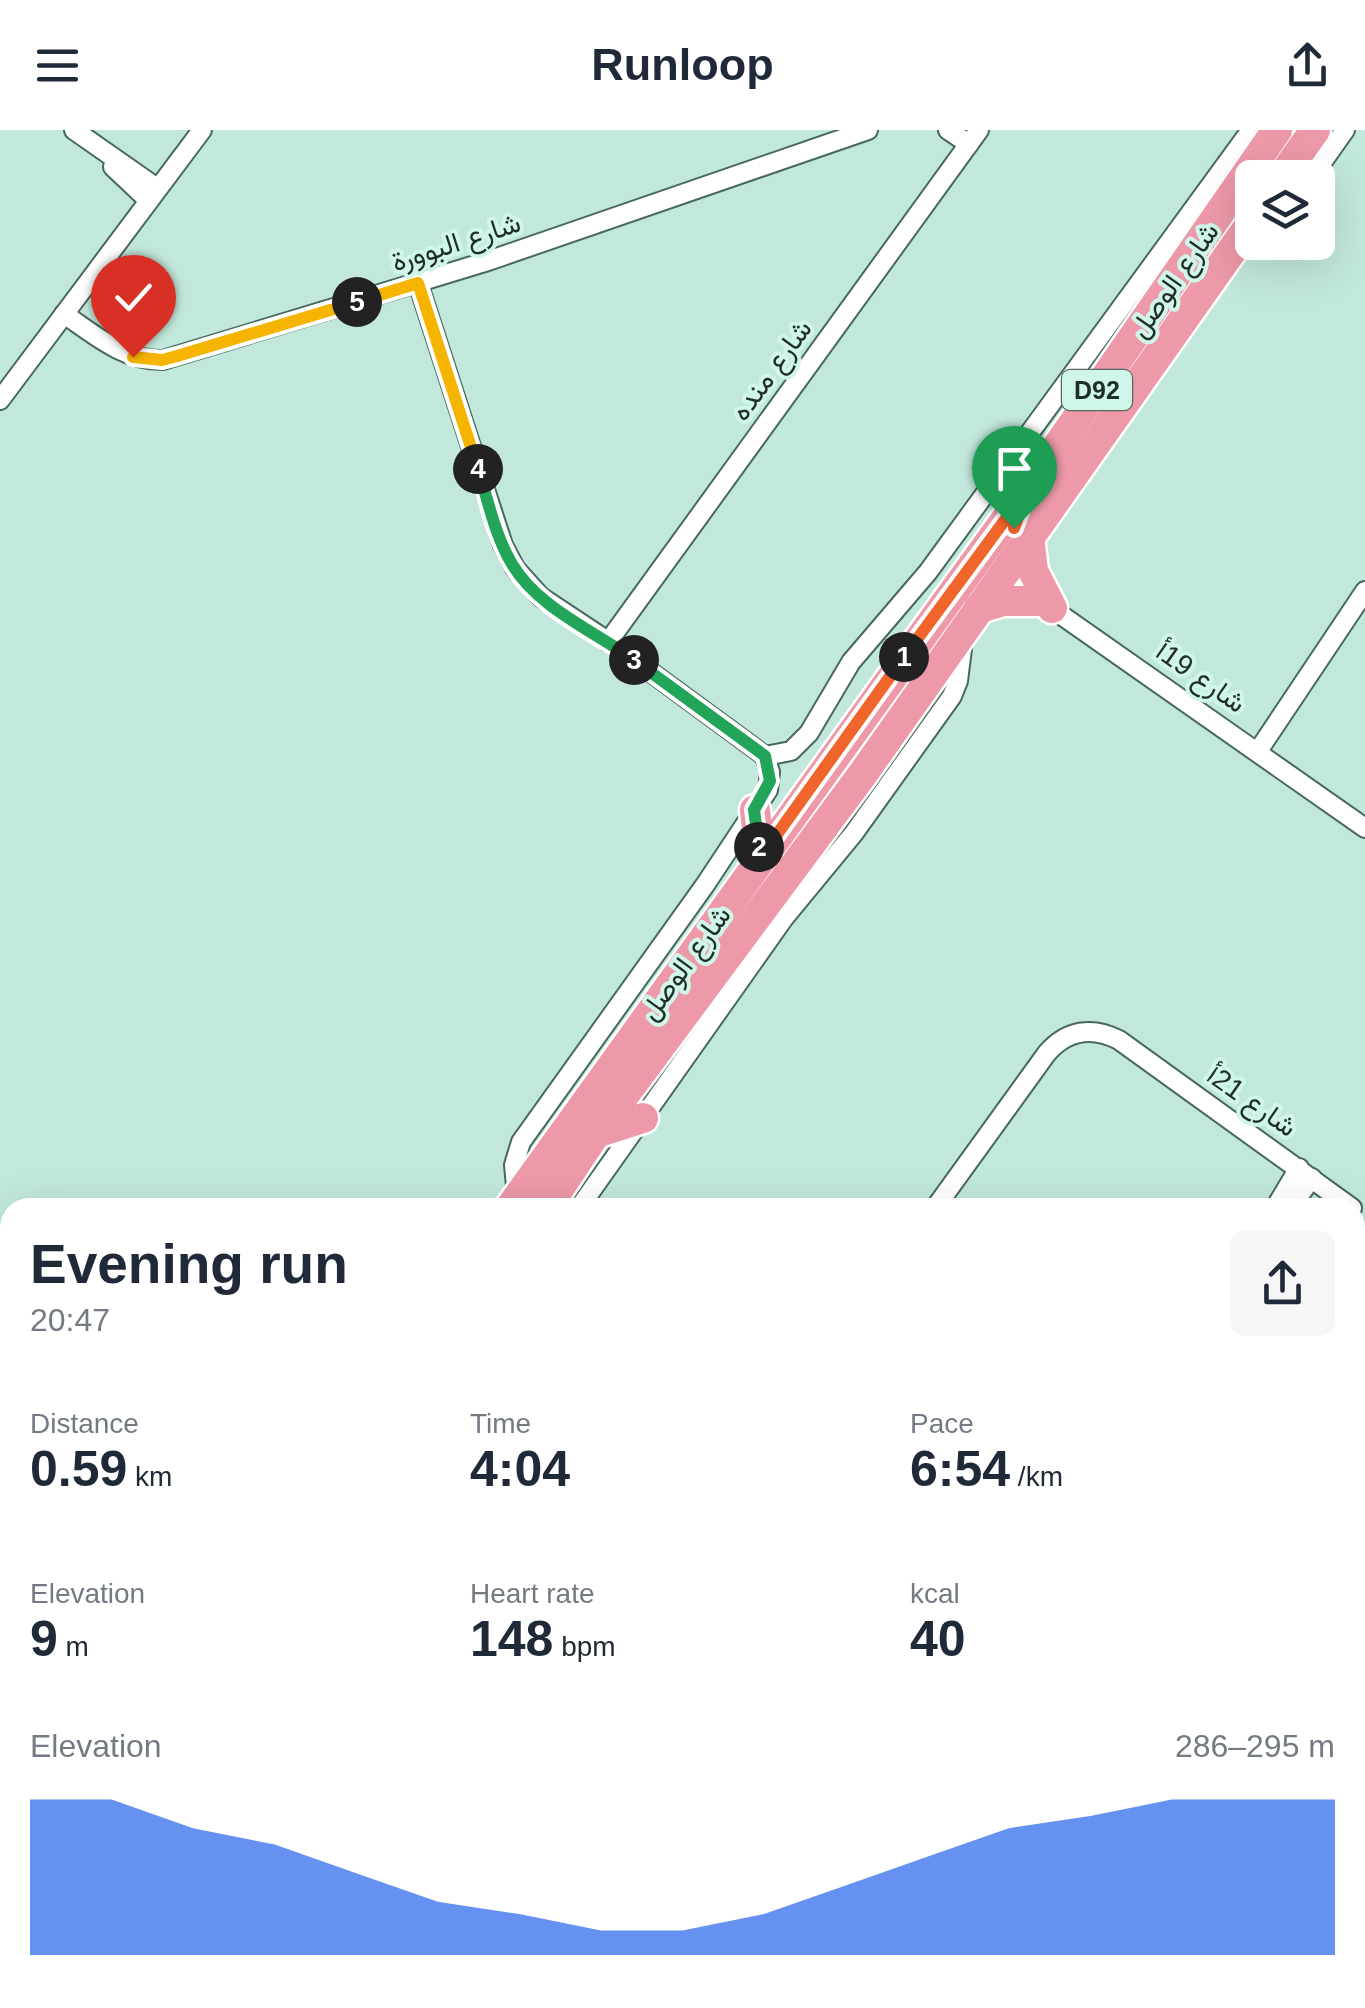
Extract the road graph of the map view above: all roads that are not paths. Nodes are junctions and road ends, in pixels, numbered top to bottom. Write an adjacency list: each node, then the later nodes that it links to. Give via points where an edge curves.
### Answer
1 (74, 130): 14 (street)
2 (202, 130): 14 (street)
3 (868, 130): 16 (street, شارع البوورة)
4 (948, 130): 10 (street)
5 (1251, 130): 27 (street, via 928,572 851,662 809,732 791,751)
6 (1276, 130): 19 (main road, شارع الوصل / D92)
7 (1297, 130): 11 (main road)
8 (1314, 130): 12 (main road)
9 (1345, 130): 13 (street)
10 (974, 137): 25 (street, شارع منده)
11 (1284, 160)
12 (1293, 160)
13 (1324, 160)
14 (152, 194): 17 (street)
15 (1235, 257): 20 (main road, شارع الوصل / D92)
16 (418, 283): 17 (street, شارع البوورة, via 162,360 120,351); 25 (street, via 508,557 541,597)
17 (64, 314): 18 (street)
18 (0, 400)
19 (1030, 486): 21 (main road, via 1016,524 989,564); 30 (main road, شارع الوصل / D92)
20 (1029, 537): 21 (main road, شارع الوصل / D92); 23 (main road)
21 (1001, 577): 23 (street, شارع 19أ); 24 (main road, شارع الوصل / D92)
22 (1365, 591): 26 (street)
23 (1047, 604): 24 (main road, via 1016,600); 26 (street, شارع 19أ)
24 (972, 618): 31 (street, via 952,696); 32 (main road, شارع الوصل / D92)
25 (608, 642): 27 (street)
26 (1253, 748): 29 (street, شارع 19أ)
27 (765, 756): 28 (street, via 770,781)
28 (754, 810): 30 (main road); 34 (street, via 521,1142)
29 (1365, 828)
30 (760, 858): 35 (main road, شارع الوصل / D92)
31 (642, 1118): 32 (main road); 37 (street)
32 (596, 1133): 36 (main road, شارع الوصل / D92)
33 (1306, 1173): 38 (street, شارع 21أ, via 1119,1040 1086,1031 1055,1044); 39 (street); 40 (street); 41 (street, شارع 21أ)
34 (513, 1198)
35 (516, 1198)
36 (553, 1198)
37 (586, 1198)
38 (942, 1198)
39 (1284, 1198)
40 (1295, 1198)
41 (1340, 1198)

